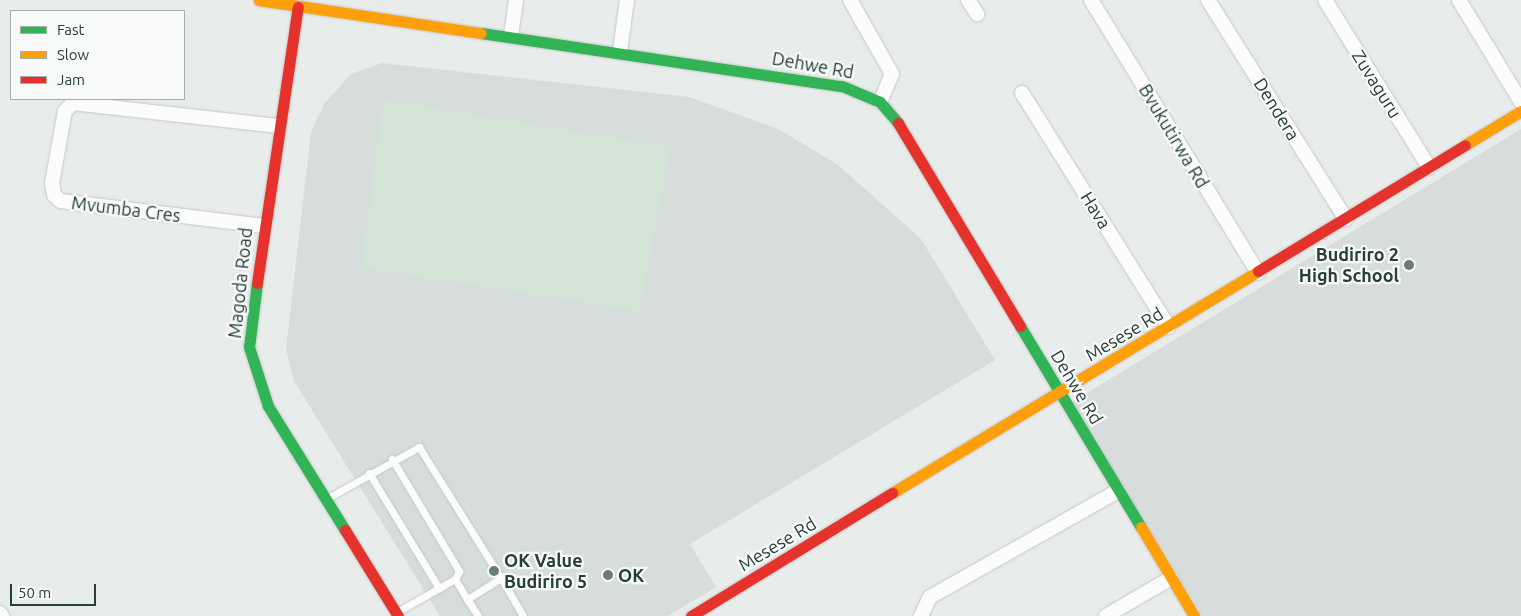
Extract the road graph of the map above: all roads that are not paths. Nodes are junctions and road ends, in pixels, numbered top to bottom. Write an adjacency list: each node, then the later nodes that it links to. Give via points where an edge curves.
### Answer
1 (263, 0): 10 (street, Dehwe Rd)
2 (516, 0): 12 (street)
3 (627, 0): 13 (street)
4 (850, 0): 15 (street, via 892,74)
5 (968, 0): 11 (street)
6 (1091, 0): 22 (street, Bvukutirwa Rd)
7 (1208, 0): 20 (street, Dendera)
8 (1325, 0): 19 (street, Zuvaguru)
9 (1459, 0): 16 (street)
10 (298, 7): 12 (street, Dehwe Rd); 18 (street, Magoda Road)
11 (977, 14)
12 (511, 36): 13 (street, Dehwe Rd)
13 (620, 51): 15 (street, Dehwe Rd, via 842,86)
14 (1022, 93): 23 (street, Hava)
15 (880, 102): 24 (street, Dehwe Rd, via 897,121)
16 (1521, 102)
17 (1521, 111): 19 (street, Mesese Rd)
18 (277, 126): 21 (street, Magoda Road); 21 (street, Mvumba Cres, via 73,102 65,111 52,183 54,195 61,201)
19 (1430, 167): 20 (street, Mesese Rd)
20 (1346, 219): 22 (street, Mesese Rd)
21 (264, 226): 28 (street, Magoda Road, via 250,330 252,359 268,406)
22 (1258, 273): 23 (street, Mesese Rd)
23 (1169, 327): 24 (street, Mesese Rd)
24 (1060, 393): 27 (street, Dehwe Rd); 37 (street, Mesese Rd)
25 (392, 459): 26 (lane); 29 (lane, via 458,566); 30 (lane, via 416,446 422,449)
26 (369, 473): 28 (lane); 32 (lane)
27 (1118, 491): 31 (street, Dehwe Rd); 38 (street, via 930,597)
28 (326, 499): 34 (street, Magoda Road)
29 (455, 578): 32 (lane); 33 (lane)
30 (500, 578): 33 (lane); 36 (lane)
31 (1171, 578): 39 (street); 40 (street, Dehwe Rd)
32 (439, 588): 34 (lane)
33 (467, 599): 35 (lane)
34 (397, 614)
35 (478, 616)
36 (524, 616)
37 (692, 616)
38 (921, 616)
39 (1106, 616)
40 (1194, 616)

